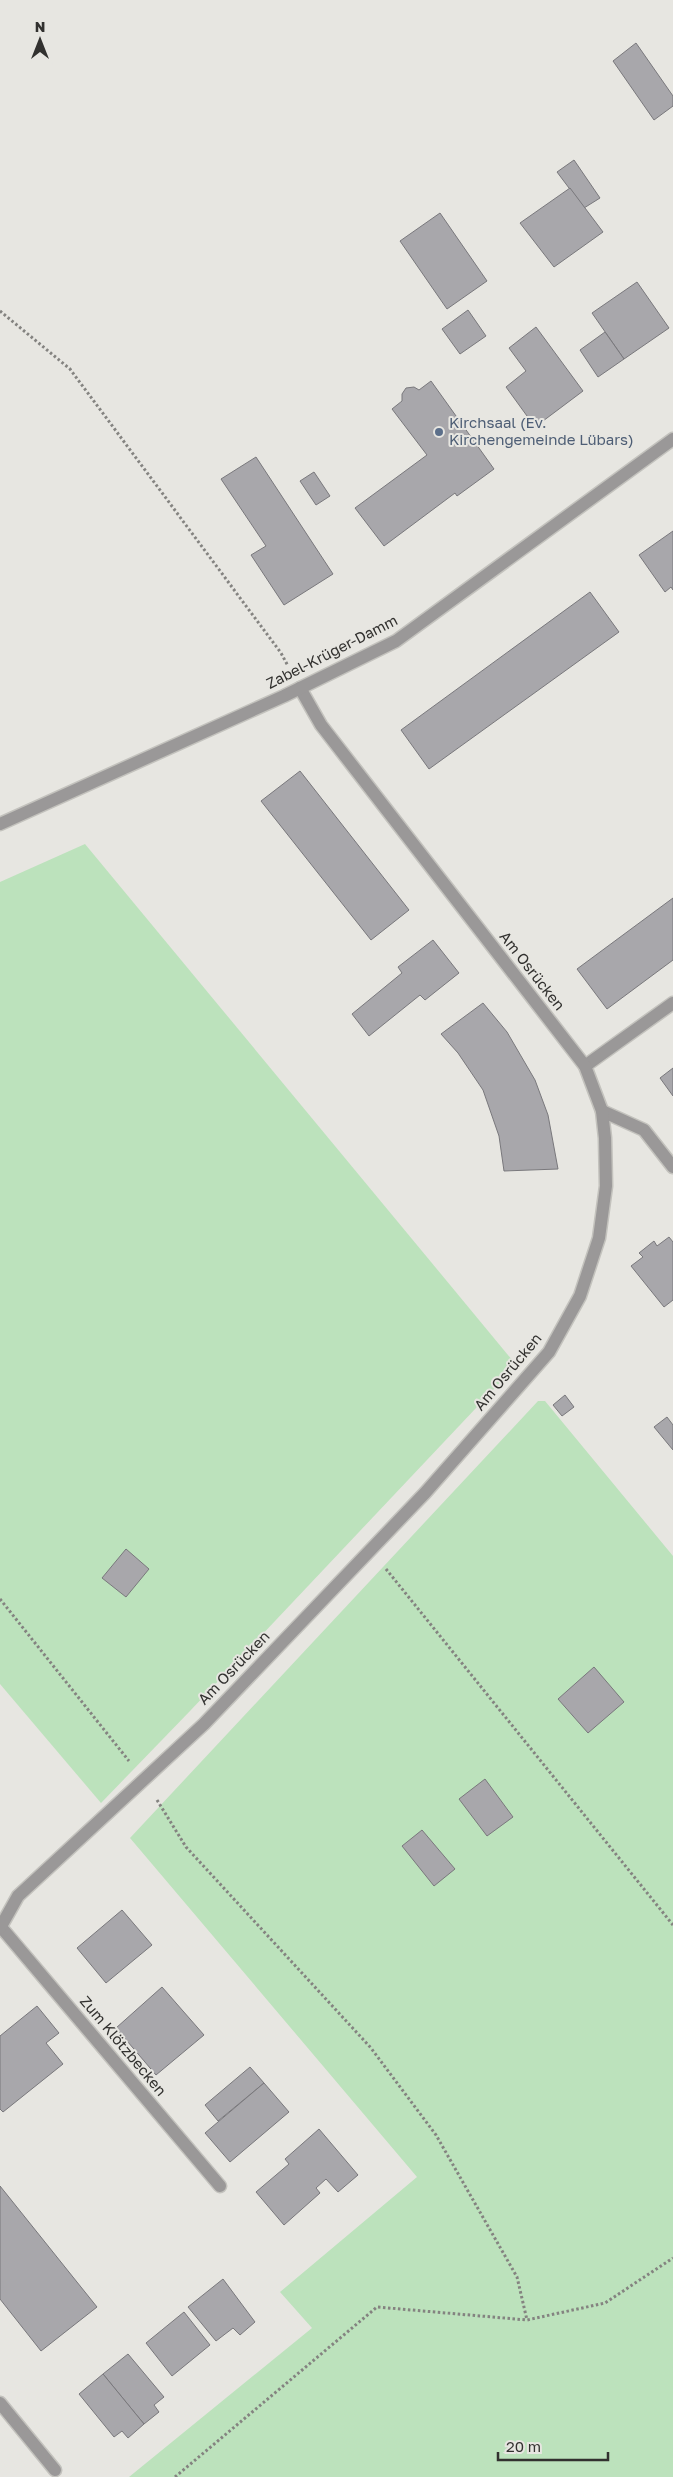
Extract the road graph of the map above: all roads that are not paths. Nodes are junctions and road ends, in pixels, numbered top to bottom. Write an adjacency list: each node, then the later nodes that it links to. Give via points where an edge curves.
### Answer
1 (673, 439): 2 (street, Zabel-Krüger-Damm, via 396,641)
2 (300, 688): 3 (street, Zabel-Krüger-Damm); 5 (street, Am Osrücken, via 321,725)
3 (0, 824)
4 (673, 1003): 5 (street)
5 (585, 1066): 6 (street, Am Osrücken)
6 (602, 1111): 7 (street, via 644,1130); 8 (street, Am Osrücken, via 606,1186 599,1238 580,1296 549,1352 425,1493 204,1724 18,1896)
7 (673, 1167)
8 (0, 1927): 9 (street, Zum Klötzbecken)
9 (220, 2186)
10 (0, 2403): 11 (street)
11 (55, 2470)

